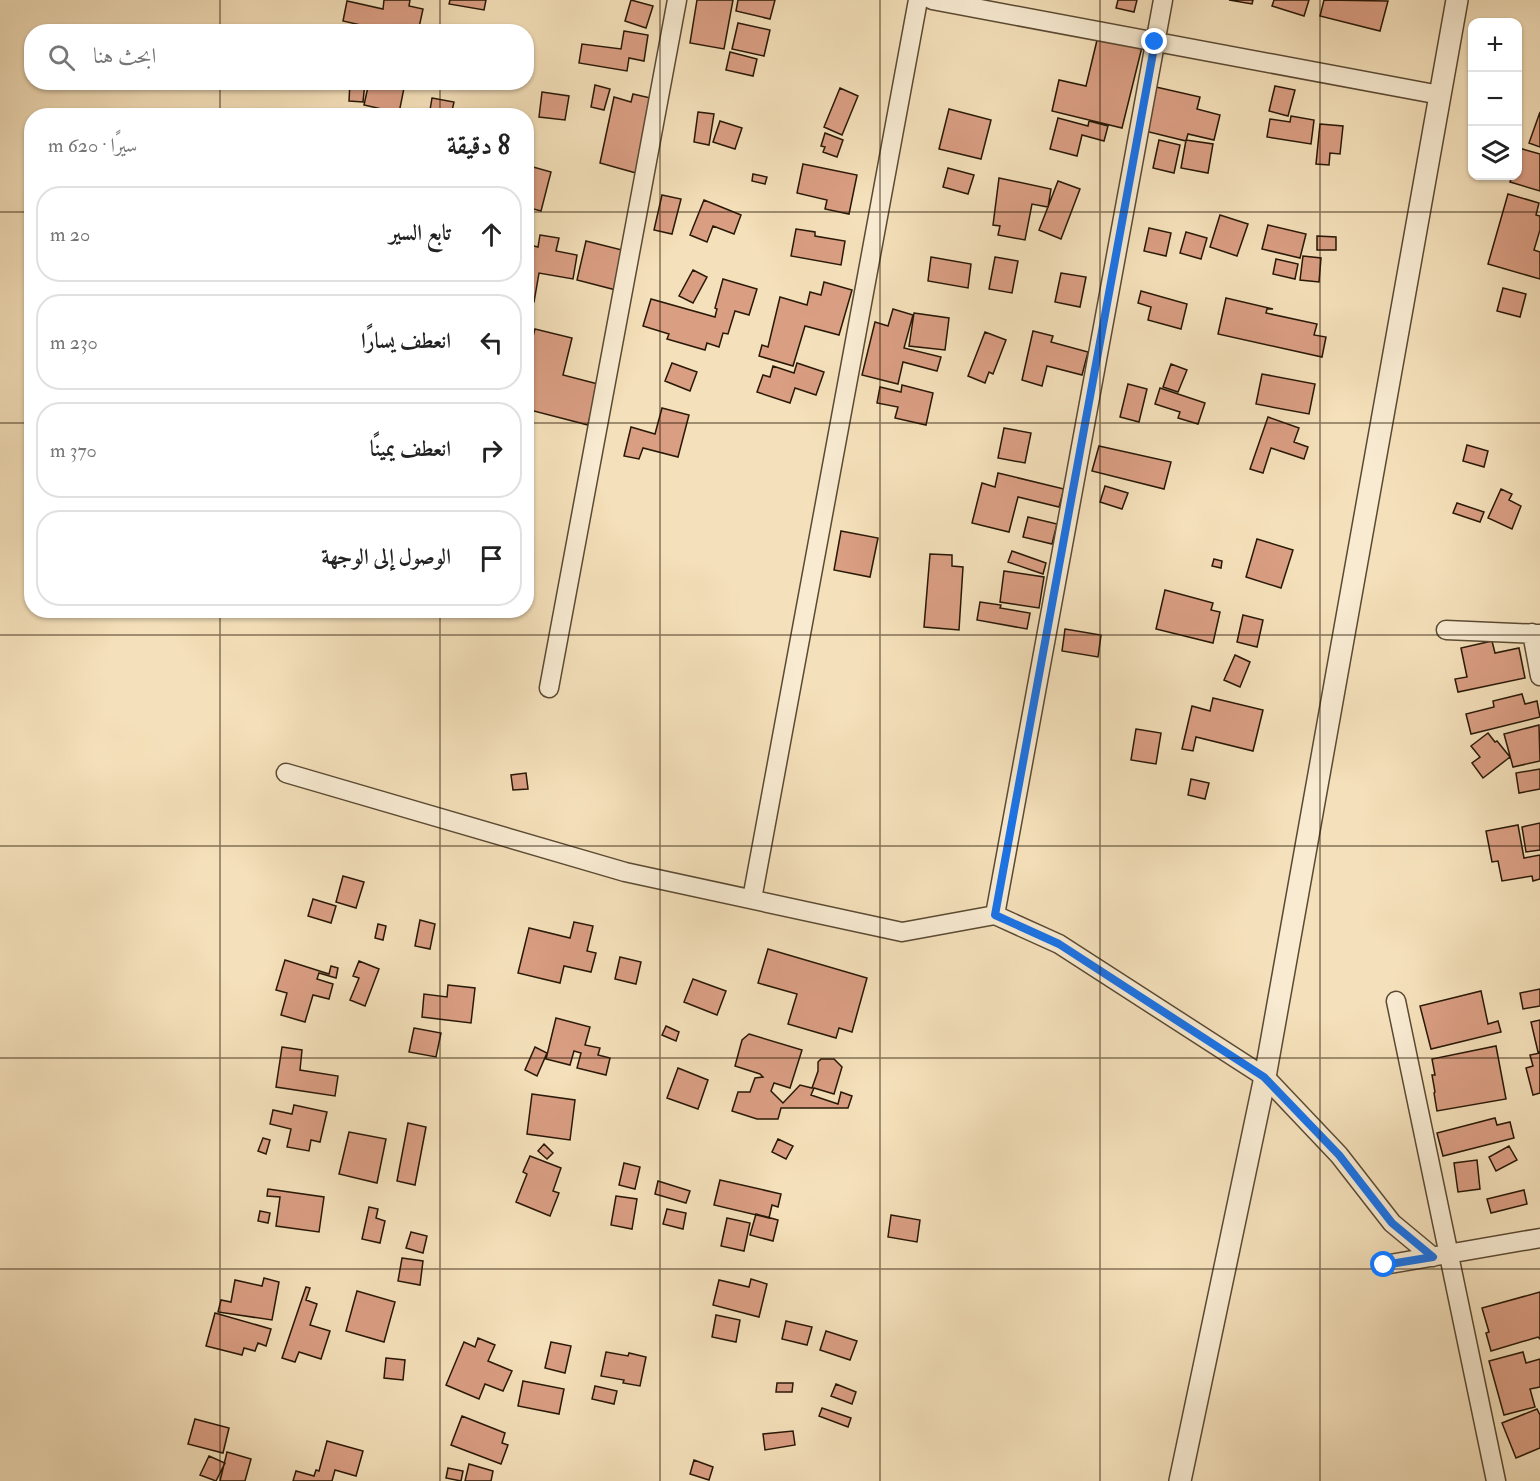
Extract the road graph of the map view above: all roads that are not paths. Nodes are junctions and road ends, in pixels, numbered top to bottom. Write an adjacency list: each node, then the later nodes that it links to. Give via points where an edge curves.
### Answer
1 (677, 0): 11 (street)
2 (918, 0): 13 (street)
3 (932, 0): 6 (street)
4 (1163, 0): 6 (street)
5 (1457, 0): 7 (street)
6 (1155, 42): 7 (street); 14 (street)
7 (1440, 96): 16 (street)
8 (1446, 630): 9 (street)
9 (1536, 634): 10 (street)
10 (1540, 675)
11 (549, 688)
12 (286, 772): 13 (street, via 625,872)
13 (752, 899): 14 (street, via 902,932)
14 (995, 915): 16 (street, via 1059,944)
15 (1396, 1000): 18 (street)
16 (1264, 1077): 18 (street, via 1339,1155 1392,1223); 20 (street)
17 (1540, 1239): 18 (street)
18 (1441, 1255): 19 (street); 21 (street)
19 (1384, 1265)
20 (1180, 1481)
21 (1496, 1481)

